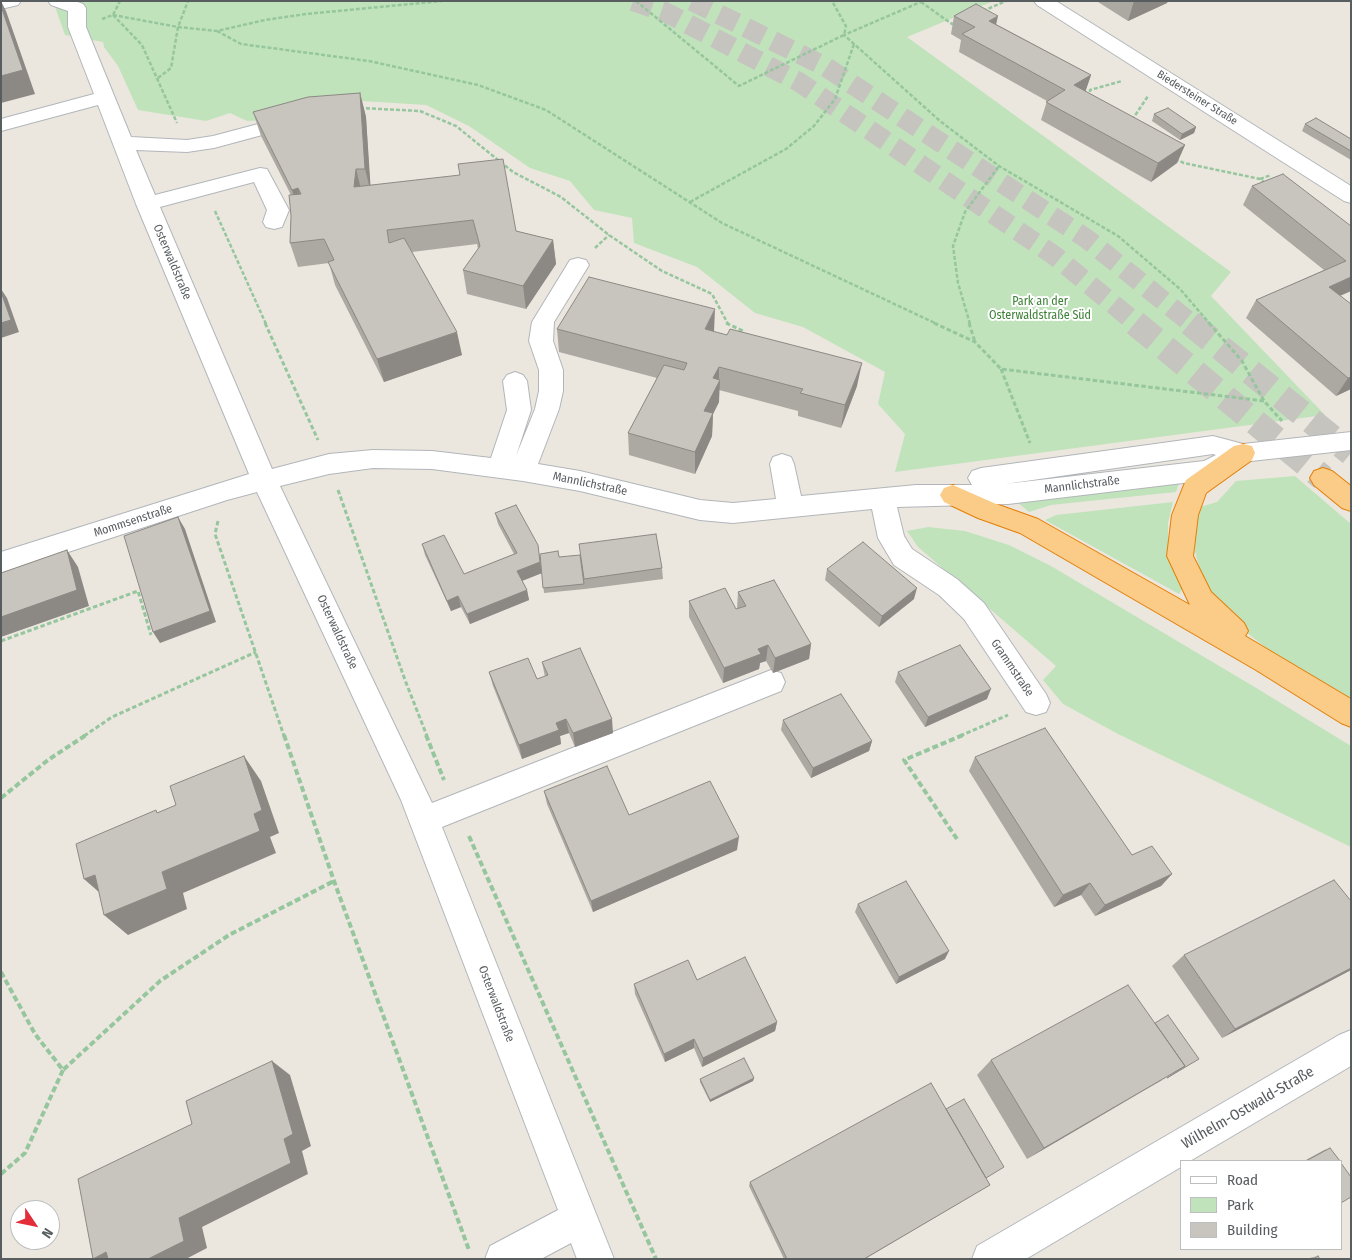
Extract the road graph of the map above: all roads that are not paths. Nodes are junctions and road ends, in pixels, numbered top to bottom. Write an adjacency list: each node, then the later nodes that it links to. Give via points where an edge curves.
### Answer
1 (12, 1): 3 (street)
2 (1042, 1): 9 (street, Biedersteiner Straße)
3 (1, 4)
4 (67, 4): 5 (street, Osterwaldstraße)
5 (105, 97): 7 (street); 8 (street, Osterwaldstraße)
6 (329, 108): 8 (street, via 214,142 187,146)
7 (1, 125)
8 (123, 143): 10 (street, Osterwaldstraße)
9 (1351, 196)
10 (147, 204): 11 (street, via 260,174 278,210); 19 (street, Osterwaldstraße)
11 (274, 222)
12 (578, 265): 17 (street, via 543,322 541,340 551,370 547,409)
13 (515, 381): 17 (street, via 519,410)
14 (1351, 441): 15 (street, Mannlichstraße)
15 (1243, 453): 20 (street, Mannlichstraße, via 1208,470 1008,494); 21 (street, Mannlichstraße, via 1213,445 973,479); 26 (highway, via 1195,487 1185,515 1180,556 1201,600)
16 (782, 464): 24 (street)
17 (511, 469): 19 (street, Mannlichstraße, via 432,460 373,459 329,464); 24 (street, Mannlichstraße, via 580,481 700,510 733,513)
18 (1323, 478): 23 (highway)
19 (264, 480): 25 (street, Mommsenstraße); 30 (street, Osterwaldstraße)
20 (953, 494): 21 (street, Mannlichstraße); 26 (highway, via 1029,526)
21 (916, 495): 22 (street, Mannlichstraße)
22 (882, 498): 24 (street, Mannlichstraße); 28 (street, Grammstraße, via 891,538 903,557 948,587 974,610)
23 (1351, 502)
24 (791, 508)
25 (1, 563)
26 (1266, 662): 29 (highway)
27 (770, 682): 30 (street)
28 (1036, 703)
29 (1351, 714)
30 (424, 820): 32 (street, Osterwaldstraße)
31 (1351, 1048): 35 (street, Wilhelm-Ostwald-Straße)
32 (580, 1218): 33 (street); 34 (street, Osterwaldstraße)
33 (503, 1259)
34 (596, 1259)
35 (990, 1259)

